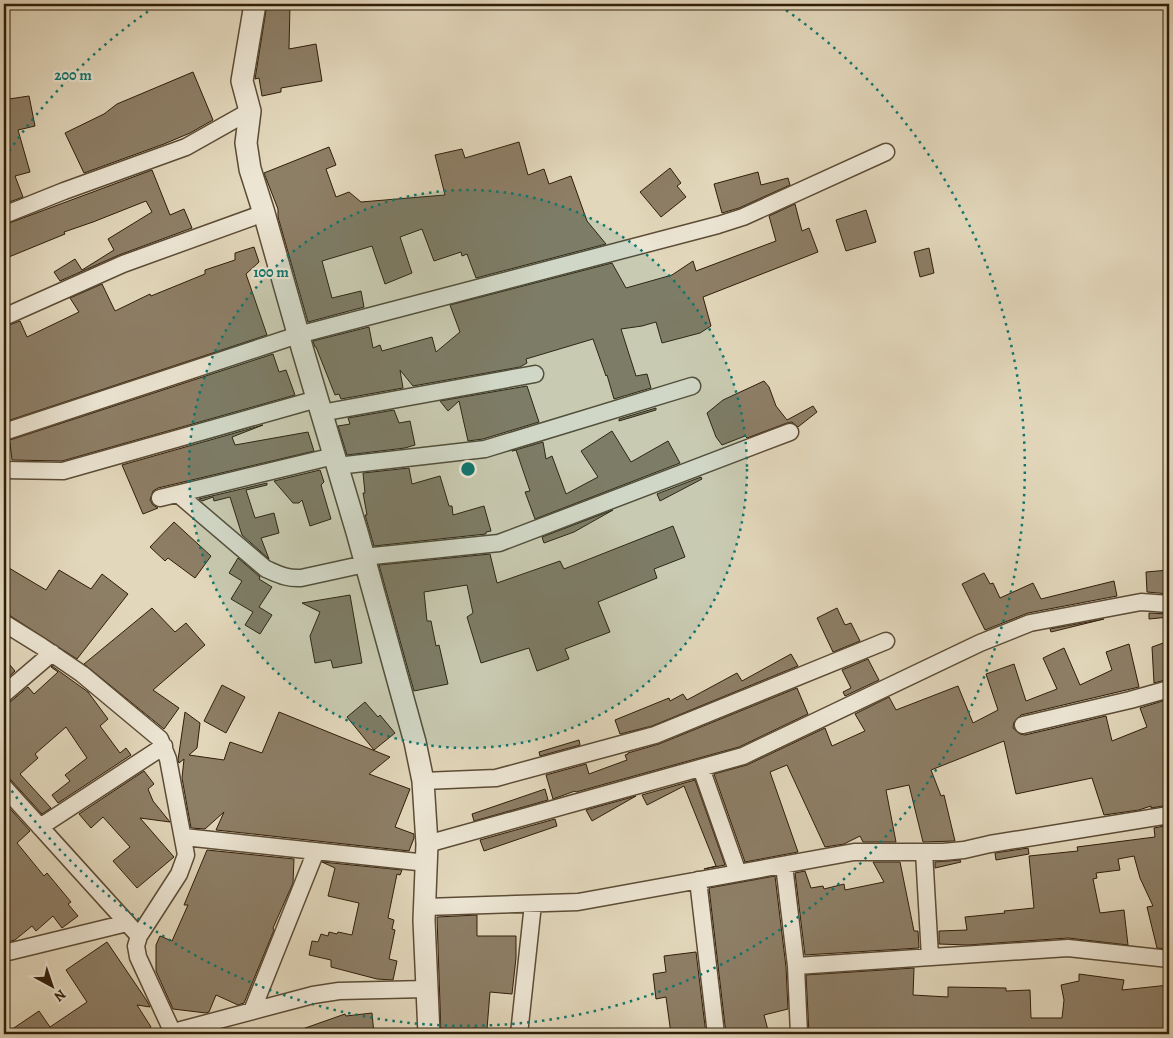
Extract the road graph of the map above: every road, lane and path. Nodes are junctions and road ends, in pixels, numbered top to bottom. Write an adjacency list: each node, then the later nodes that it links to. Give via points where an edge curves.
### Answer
1 (255, 4): 2 (street, via 242,81)
2 (250, 111): 4 (street, via 246,143 250,169); 5 (street, via 186,147)
3 (886, 152): 7 (street, via 743,217 718,225)
4 (264, 213): 6 (street, via 123,264); 7 (street)
5 (4, 216)
6 (4, 317)
7 (298, 335): 10 (street); 11 (street)
8 (536, 374): 10 (street)
9 (692, 386): 13 (street, via 485,449)
10 (319, 406): 13 (street); 14 (street, via 63,471)
11 (4, 432)
12 (790, 432): 17 (street, via 499,544)
13 (336, 461): 15 (street); 17 (street)
14 (4, 470)
15 (178, 494): 16 (street); 17 (street, via 266,569 282,576 301,578)
16 (160, 498)
17 (364, 560): 27 (street)
18 (1169, 604): 26 (street, via 1141,602 1030,623 980,643 743,756)
19 (4, 623): 21 (street)
20 (886, 642): 27 (street, via 654,735 496,778)
21 (52, 653): 23 (street); 25 (street, via 102,690 160,739)
22 (1169, 689): 24 (street)
23 (4, 694)
24 (1023, 724)
25 (164, 746): 30 (street); 31 (street)
26 (701, 768): 34 (street); 36 (street)
27 (423, 781): 34 (street)
28 (4, 787): 30 (street)
29 (1169, 815): 33 (street, via 964,850)
30 (40, 827): 40 (street)
31 (184, 837): 32 (street); 41 (street, via 185,862)
32 (316, 851): 34 (street); 47 (street)
33 (924, 852): 35 (street, via 854,852); 43 (street)
34 (427, 854): 39 (street)
35 (784, 865): 36 (street); 45 (street)
36 (738, 873): 37 (street)
37 (698, 880): 38 (street, via 578,902); 52 (street)
38 (533, 904): 39 (street); 51 (street)
39 (425, 907): 46 (street)
40 (127, 922): 41 (street); 42 (street)
41 (139, 936): 49 (street, via 136,946 138,957)
42 (4, 954)
43 (930, 957): 44 (street, via 1068,948); 45 (street)
44 (1169, 959)
45 (796, 966): 53 (street)
46 (426, 990): 47 (street, via 312,995); 50 (street)
47 (252, 1011): 48 (street)
48 (210, 1028): 49 (street)
49 (172, 1034)
50 (433, 1034)
51 (519, 1034)
52 (716, 1034)
53 (799, 1034)

